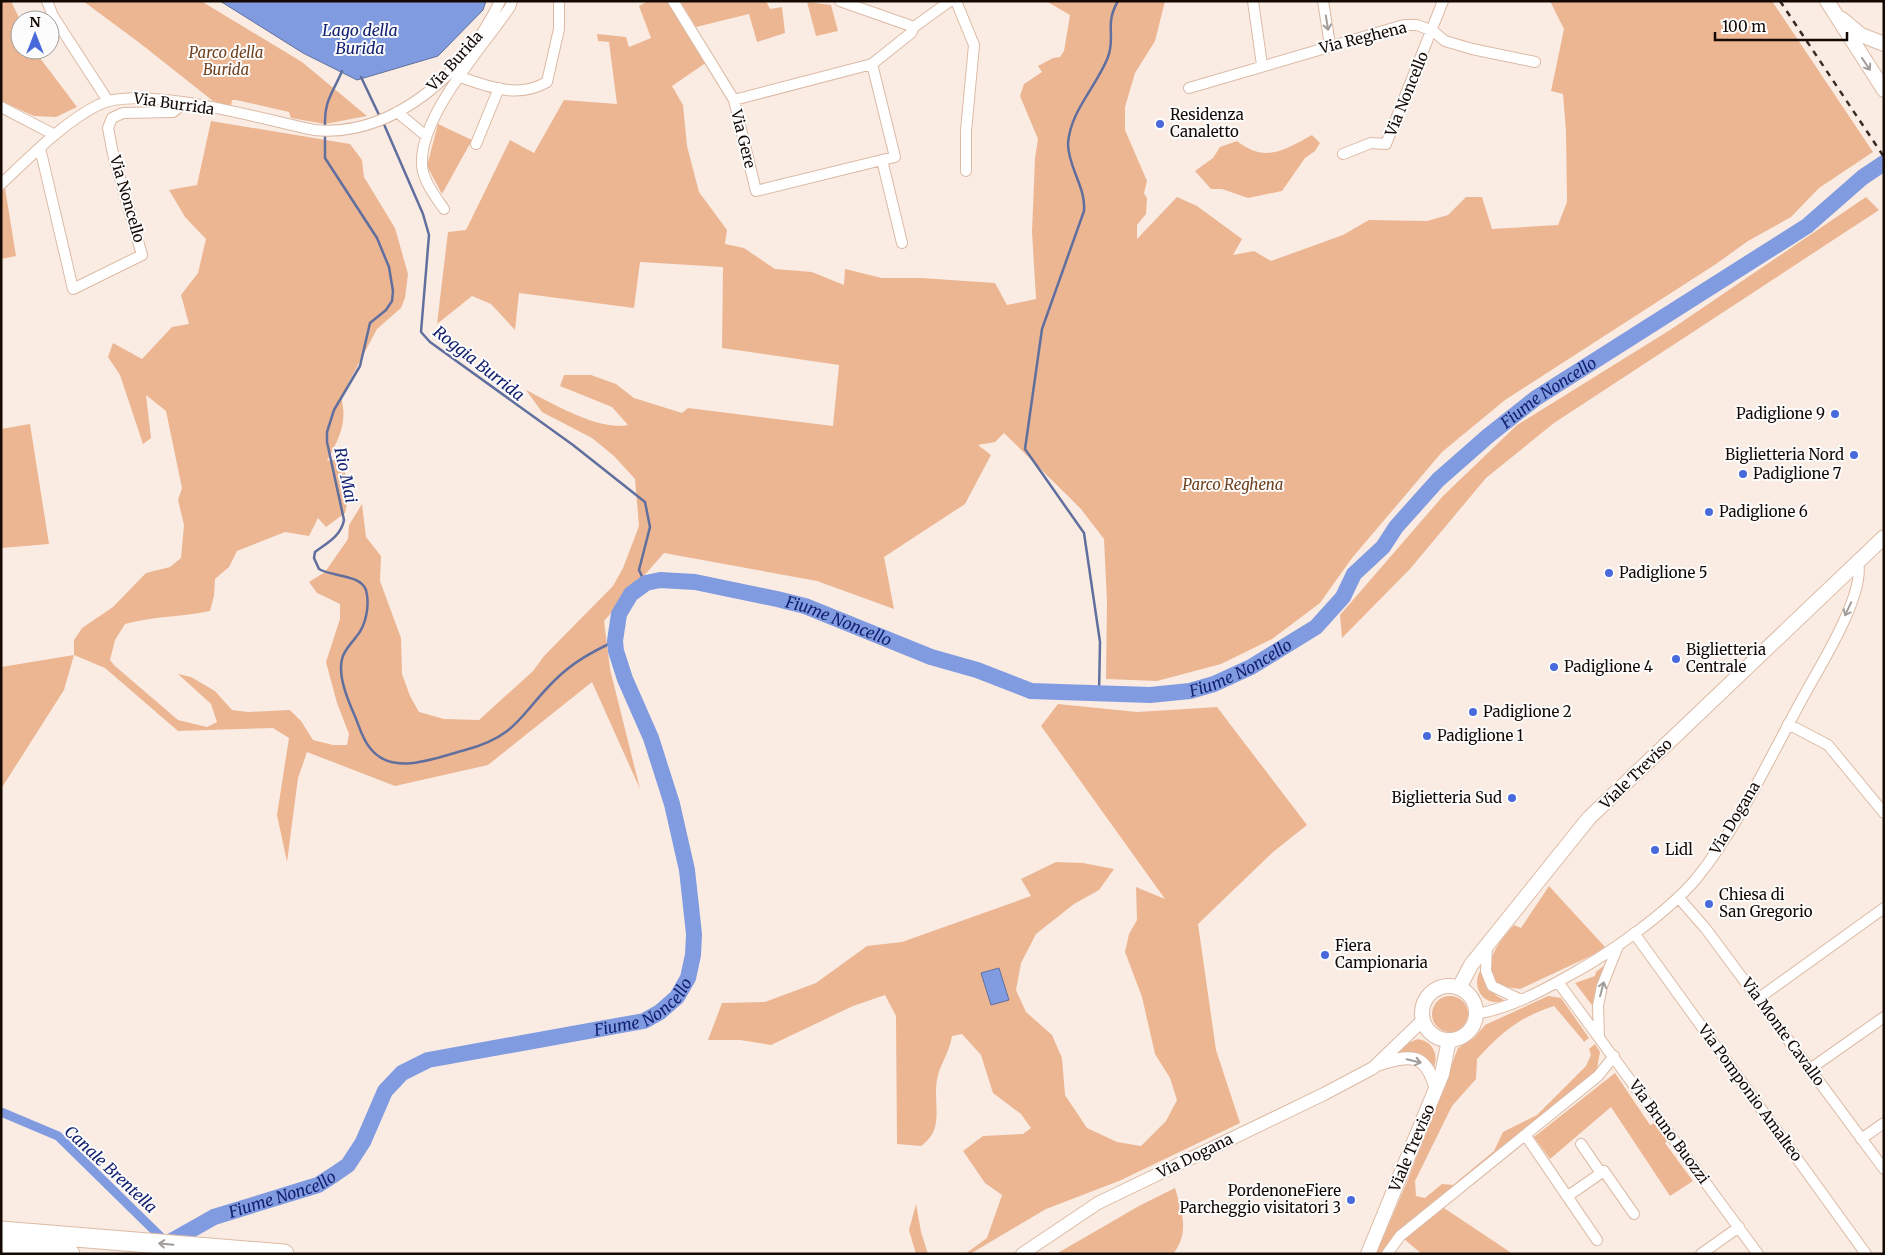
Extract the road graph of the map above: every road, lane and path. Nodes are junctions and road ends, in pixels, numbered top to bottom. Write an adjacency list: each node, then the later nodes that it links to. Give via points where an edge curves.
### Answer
1 (47, 1): 25 (street, via 53,16)
2 (500, 1): 28 (street, Via Burida, via 481,34 461,59 437,84)
3 (512, 1): 20 (street)
4 (558, 1): 21 (street, via 559,30 548,82 534,90 519,92)
5 (673, 1): 24 (street)
6 (840, 1): 13 (street)
7 (950, 1): 13 (street, Via Gere)
8 (956, 1): 36 (street, via 974,45)
9 (1253, 1): 19 (street)
10 (1323, 1): 16 (street, one-way to 16)
11 (1444, 1): 14 (street, Via Noncello)
12 (1829, 4): 15 (main road, via 1861,35); 23 (main road, one-way to 23)
13 (914, 27): 18 (street, Via Gere)
14 (1433, 31): 16 (street, Via Reghena, via 1404,25); 17 (street, Via Reghena, via 1445,41); 34 (street, Via Noncello, via 1386,144 1370,143)
15 (1884, 44)
16 (1330, 45): 19 (street, Via Reghena)
17 (1534, 62)
18 (872, 64): 24 (street, Via Gere); 35 (street, via 895,157)
19 (1262, 65): 22 (street, Via Reghena)
20 (460, 77): 21 (street); 31 (street)
21 (499, 88): 32 (street)
22 (1189, 88)
23 (1884, 90)
24 (734, 100): 35 (street, Via Gere, via 756,191)
25 (108, 102): 26 (street, Via Burrida, via 121,98 146,98); 30 (street, Via Burrida, via 98,105)
26 (184, 103): 29 (street, Via Burrida, via 325,131 336,132); 33 (street, Via Noncello, via 172,112 123,113 112,118 108,128 113,154 142,255 73,289)
27 (1, 107): 30 (street)
28 (392, 114): 29 (street, Via Burida); 31 (street)
29 (373, 124)
30 (55, 135): 33 (street, Via Burrida)
31 (426, 136): 38 (street, via 422,166 426,181)
32 (476, 144)
33 (40, 148): 37 (street, Via Burrida)
34 (1343, 154)
35 (882, 160): 39 (street)
36 (966, 171)
37 (1, 184)
38 (444, 209)
39 (902, 243)
40 (1884, 537): 41 (main road, Viale Treviso)
41 (1858, 562): 42 (street, Via Dogana, one-way to 42, via 1860,572 1856,593); 47 (main road, Viale Treviso, via 1589,818)
42 (1788, 724): 43 (street, via 1828,745); 44 (street, Via Dogana, via 1720,847)
43 (1884, 813)
44 (1678, 897): 46 (street, Via Dogana); 51 (street, Via Monte Cavallo)
45 (1884, 908): 51 (street)
46 (1634, 933): 48 (street, Via Dogana); 81 (street, Via Pomponio Amalteo)
47 (1487, 946): 50 (main road, Viale Treviso, via 1471,965); 52 (street, via 1486,971 1492,986)
48 (1618, 946): 49 (street, Via Dogana); 56 (street, one-way to 48, via 1598,1006 1602,986)
49 (1558, 982): 52 (street, Via Dogana); 56 (street, Via Bruno Buozzi)
50 (1459, 988): 53 (main road, via 1472,998); 55 (main road, via 1442,987 1428,996 1422,1012)
51 (1759, 998): 60 (street, Via Monte Cavallo)
52 (1521, 1000): 53 (street, Via Dogana, via 1498,1010)
53 (1476, 1014): 57 (main road, via 1475,1022 1465,1036)
54 (1884, 1017): 60 (street)
55 (1423, 1020): 57 (main road, via 1432,1035); 59 (street, Via Dogana)
56 (1599, 1036): 58 (street, Via Bruno Buozzi)
57 (1450, 1040): 61 (main road, Viale Treviso)
58 (1614, 1056): 63 (street, via 1598,1076); 70 (street, Via Bruno Buozzi)
59 (1374, 1066): 61 (street, Via Dogana, one-way to 61, via 1411,1058 1425,1064 1431,1071); 76 (street, Via Dogana, via 1324,1094 1098,1203)
60 (1810, 1069): 64 (street, Via Monte Cavallo)
61 (1436, 1090): 77 (main road, Viale Treviso)
62 (1884, 1123): 64 (street)
63 (1526, 1136): 68 (street); 78 (street, via 1400,1236)
64 (1862, 1139): 66 (street, Via Monte Cavallo)
65 (1581, 1144): 67 (street)
66 (1884, 1169)
67 (1601, 1173): 68 (street); 69 (street, via 1604,1171)
68 (1568, 1196): 72 (street)
69 (1634, 1214)
70 (1739, 1227): 79 (street); 80 (street, Via Bruno Buozzi)
71 (1, 1231): 75 (highway, one-way to 71)
72 (1597, 1240)
73 (1, 1248): 74 (highway)
74 (70, 1254)
75 (284, 1254)
76 (1022, 1254)
77 (1368, 1254)
78 (1387, 1254)
79 (1701, 1254)
80 (1758, 1254)
81 (1866, 1254)

